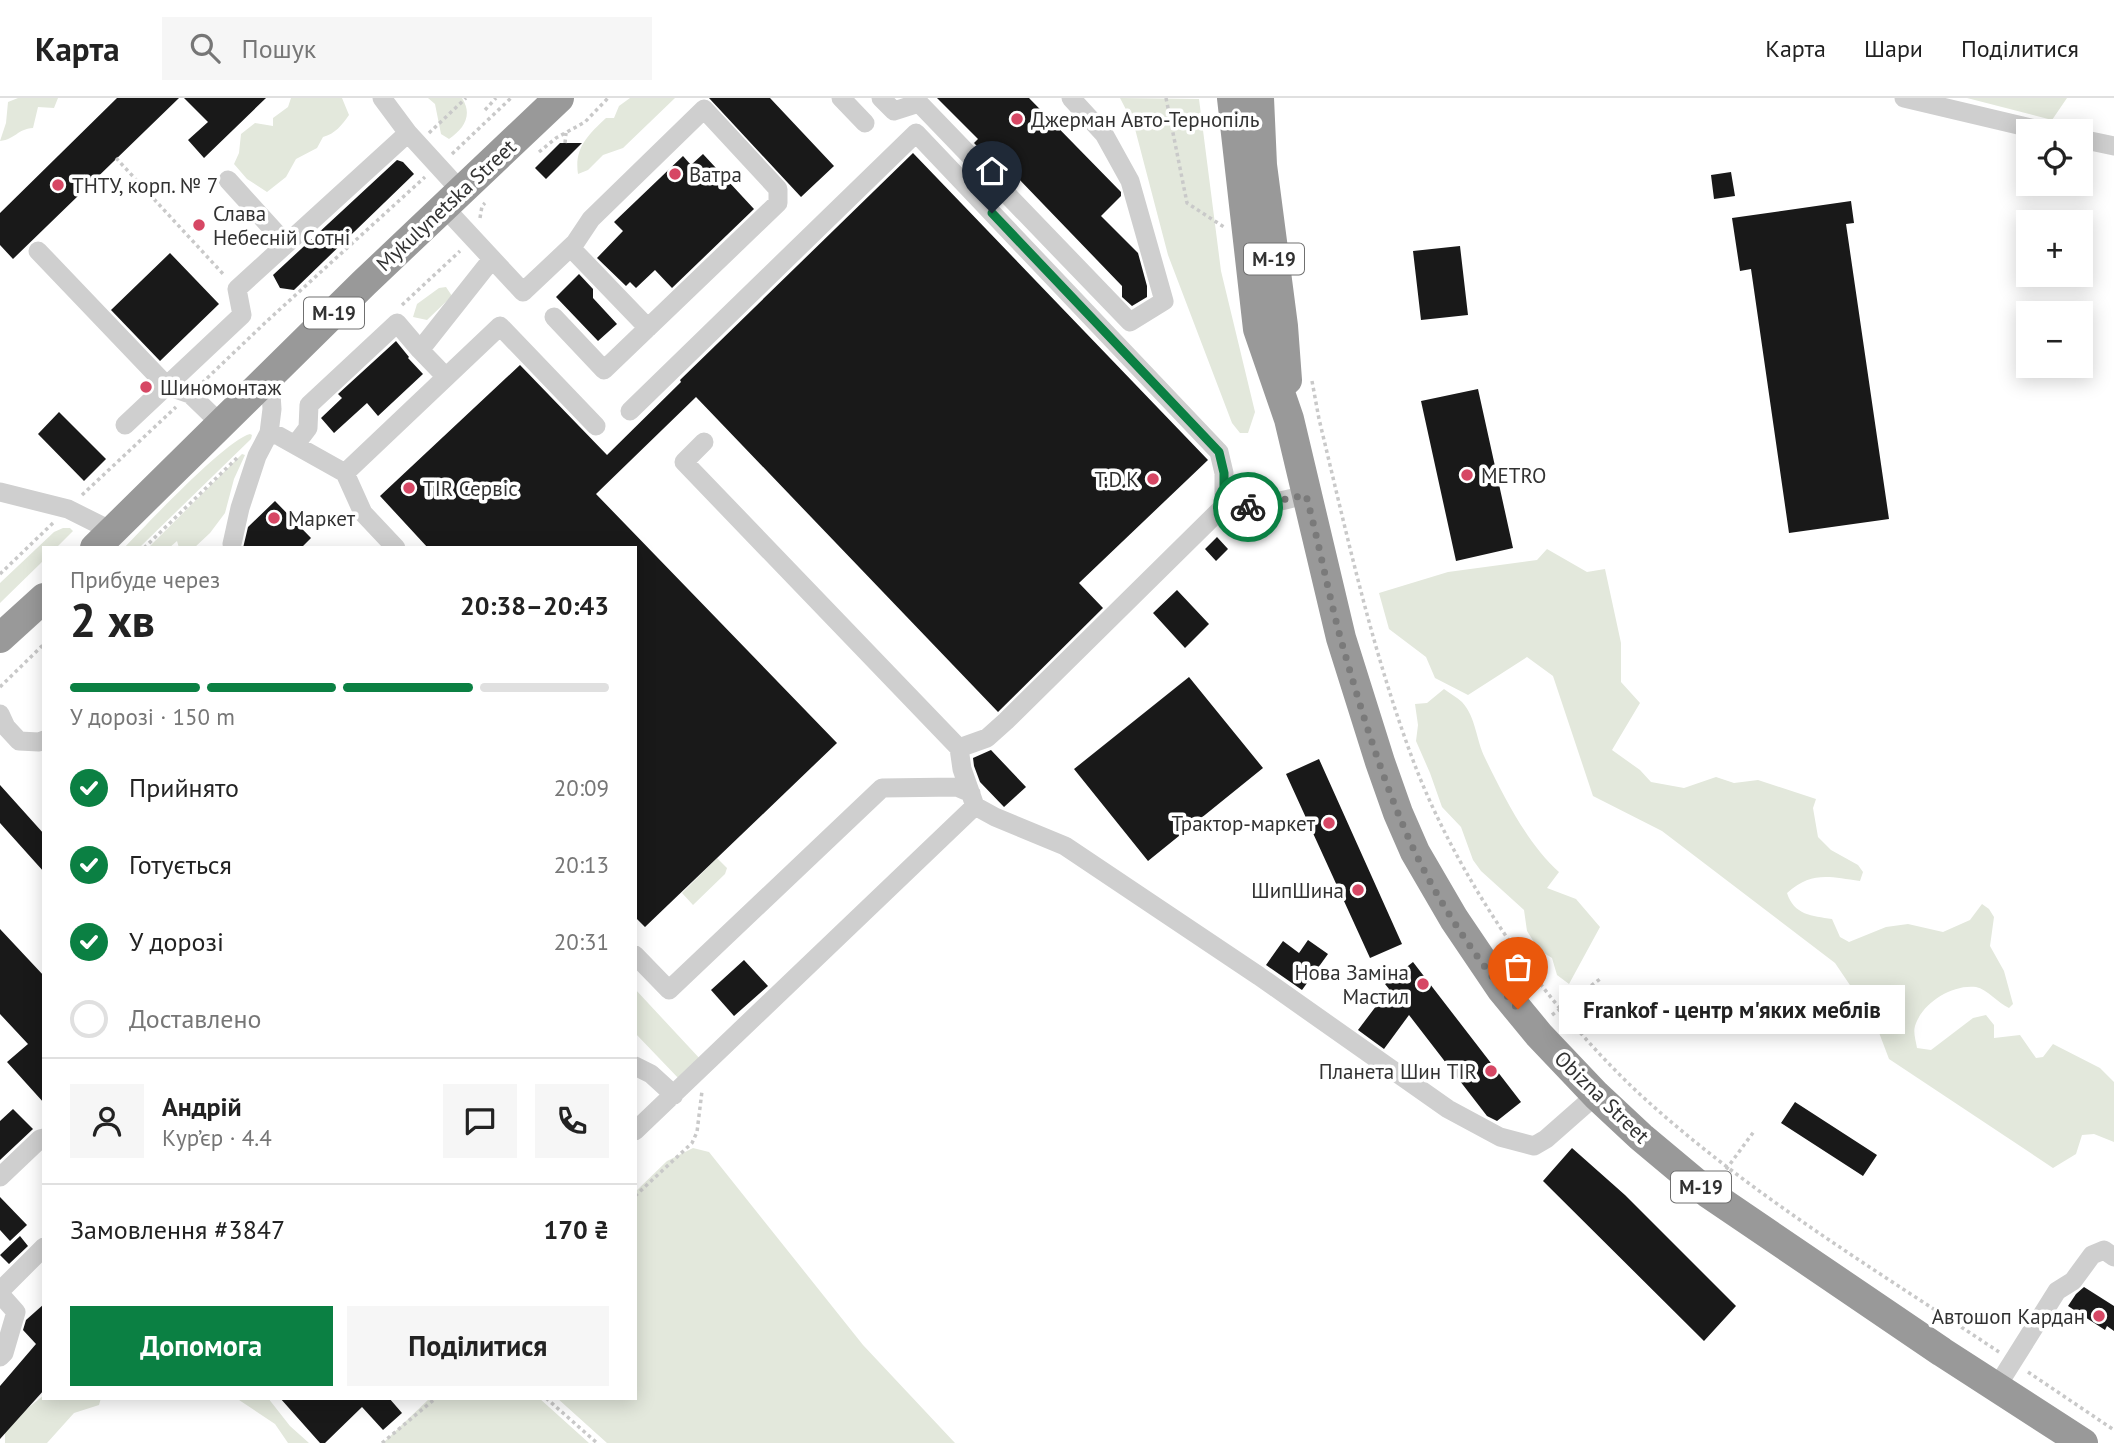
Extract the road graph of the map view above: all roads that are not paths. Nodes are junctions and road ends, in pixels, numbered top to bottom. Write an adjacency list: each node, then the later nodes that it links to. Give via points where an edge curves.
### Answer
1 (382, 98): 13 (street)
2 (559, 98): 17 (highway, Mykulynetska Street / М-19)
3 (841, 98): 10 (street)
4 (881, 98): 5 (street, via 894,111 919,103 1130,322 1164,301 1130,181 1104,134)
5 (1072, 98)
6 (1220, 98): 12 (highway, М-19)
7 (1232, 98): 12 (highway)
8 (1259, 98): 29 (highway, М-19)
9 (1904, 98): 11 (street)
10 (865, 123)
11 (2016, 124)
12 (1235, 134): 29 (highway, М-19, via 1258,329)
13 (413, 139): 17 (street, via 438,166); 18 (street)
14 (2093, 142): 15 (street)
15 (2114, 146)
16 (228, 180): 18 (street)
17 (452, 199): 21 (street, via 473,239); 25 (highway, Mykulynetska Street / М-19)
18 (286, 244): 27 (street, via 237,289 242,315)
19 (570, 248): 21 (street, via 523,292); 23 (street); 23 (street, via 591,219 704,109 778,189 778,203)
20 (38, 251): 27 (street)
21 (492, 259): 24 (street)
22 (554, 317): 23 (street, via 604,370)
23 (648, 328)
24 (420, 350): 26 (street); 35 (street, via 397,323 309,405 307,428)
25 (270, 377): 30 (highway, Mykulynetska Street / М-19); 33 (street)
26 (446, 377): 32 (street, via 500,326); 36 (street)
27 (167, 386): 30 (street, via 190,394); 31 (street)
28 (630, 411): 39 (street, via 916,133 1219,452)
29 (1289, 419): 38 (highway, Obizna Street / М-19)
30 (221, 424): 40 (highway, Mykulynetska Street / М-19)
31 (125, 425)
32 (596, 426)
33 (269, 433): 35 (street); 41 (street, via 257,456)
34 (704, 442): 47 (street, via 684,462)
35 (295, 445): 36 (street)
36 (345, 472): 42 (street, via 362,513)
37 (0, 492): 40 (street, via 68,509)
38 (1306, 495): 39 (street, via 1257,506); 52 (highway, Obizna Street / М-19, via 1341,638 1380,762 1415,852 1502,990)
39 (1224, 506): 47 (street, via 1006,721 987,738)
40 (103, 539)
41 (232, 544)
42 (394, 546)
43 (42, 600): 44 (highway)
44 (0, 638)
45 (0, 714): 46 (street, via 19,741)
46 (42, 741)
47 (958, 748): 48 (street)
48 (973, 799): 49 (street, via 957,787 882,788 669,990); 51 (street); 52 (street, via 995,817 1065,846 1448,1109 1500,1137 1534,1146)
49 (637, 957)
50 (637, 1067): 51 (street)
51 (674, 1095): 53 (street)
52 (1595, 1095): 60 (highway, Obizna Street / М-19, via 1708,1193)
53 (637, 1129)
54 (42, 1138): 55 (street)
55 (0, 1177)
56 (42, 1249): 58 (street)
57 (2114, 1257): 60 (street, via 2105,1251 2092,1255 2073,1281 2057,1291)
58 (0, 1293): 59 (street, via 16,1312)
59 (0, 1357)
60 (1996, 1388): 61 (highway, Obizna Street / М-19)
61 (2082, 1443)

